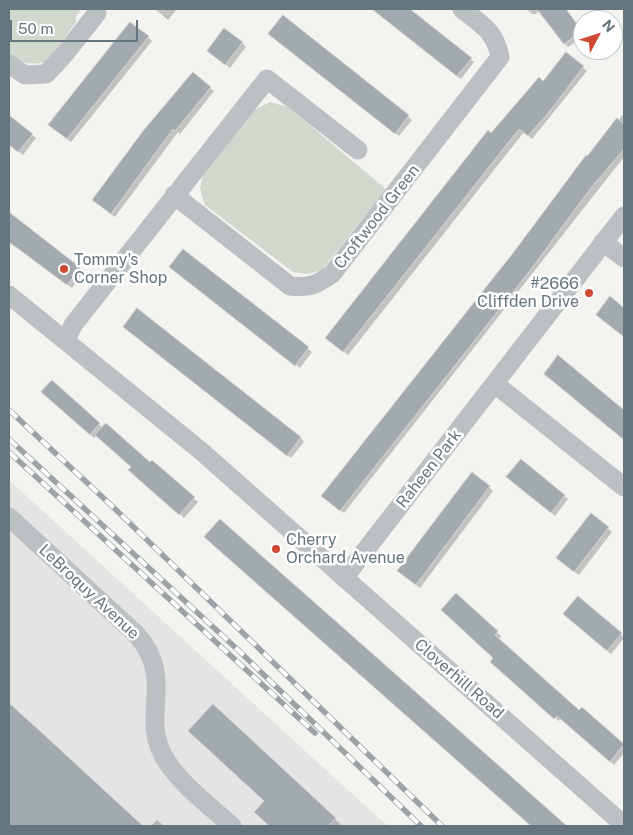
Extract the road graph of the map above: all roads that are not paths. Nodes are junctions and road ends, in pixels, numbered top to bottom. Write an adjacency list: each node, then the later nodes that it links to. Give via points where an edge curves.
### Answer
1 (462, 9): 5 (street, Croftwood Green, via 492,33 500,57 326,278 306,288 290,286)
2 (97, 13): 3 (street, via 46,74 25,75)
3 (9, 64)
4 (358, 150): 5 (street, via 267,79)
5 (174, 195): 10 (street, via 73,325)
6 (622, 218): 7 (street, Raheen Park)
7 (603, 242): 8 (street); 11 (street, Raheen Park)
8 (624, 258)
9 (9, 295): 10 (street)
10 (66, 340): 14 (street, Cloverhill Road, via 201,451)
11 (495, 384): 12 (street); 14 (street, Raheen Park)
12 (624, 487)
13 (9, 517): 16 (street, LeBroquy Avenue, via 137,635 150,651 157,682 156,734 162,754 178,775)
14 (344, 578): 15 (street, Cloverhill Road)
15 (624, 825)
16 (232, 826)

